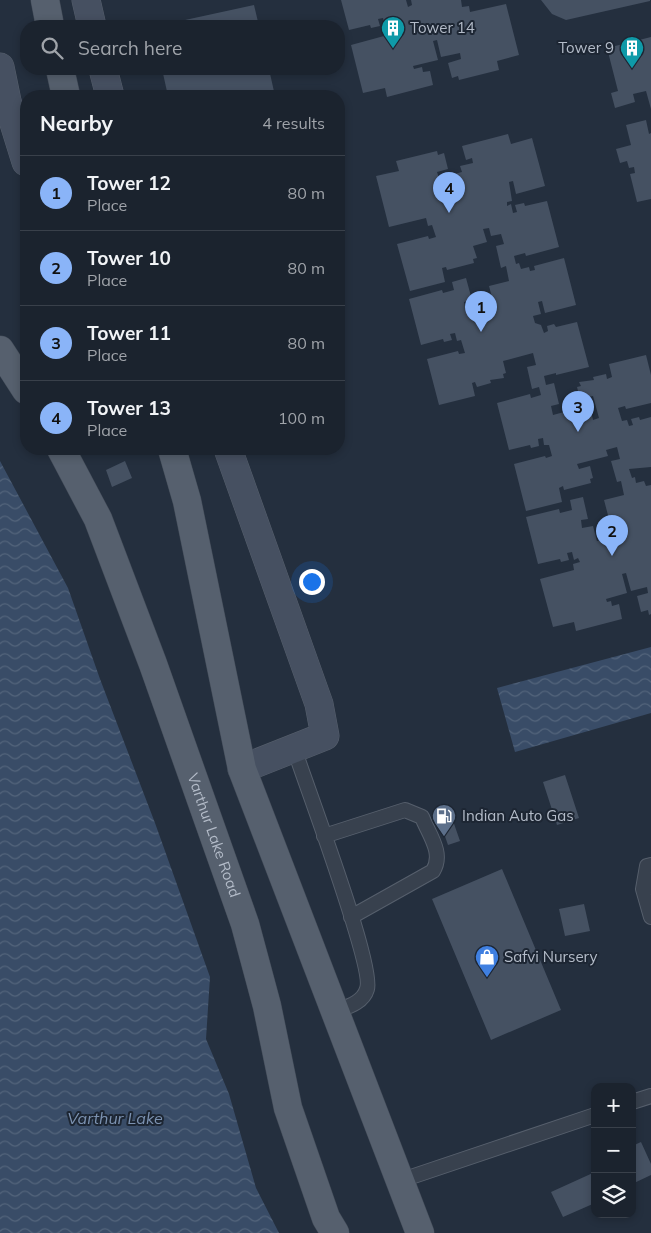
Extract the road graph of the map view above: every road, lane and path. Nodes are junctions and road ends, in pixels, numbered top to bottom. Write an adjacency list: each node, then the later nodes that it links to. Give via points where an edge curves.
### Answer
1 (44, 0): 3 (main road)
2 (86, 0): 4 (street)
3 (49, 20)
4 (91, 20)
5 (0, 67): 10 (street)
6 (61, 75): 8 (main road)
7 (105, 75): 9 (street)
8 (65, 90)
9 (108, 90)
10 (20, 143)
11 (0, 350): 12 (main road)
12 (20, 381)
13 (64, 455): 28 (main road, Varthur Lake Road, via 98,519 241,915 267,1006 288,1108 326,1218)
14 (174, 455): 17 (main road, via 187,501)
15 (230, 455): 16 (street, via 319,704 325,736)
16 (294, 748): 17 (street); 18 (lane)
17 (242, 769): 23 (main road)
18 (324, 836): 21 (lane); 21 (lane, via 405,810 422,817 439,855 433,871)
19 (651, 865): 20 (lane, via 647,866)
20 (647, 888): 22 (lane)
21 (352, 917): 23 (lane, via 367,970 368,988 360,1001)
22 (651, 918)
23 (334, 1012): 27 (main road)
24 (651, 1096): 25 (lane)
25 (636, 1101)
26 (591, 1116): 27 (lane)
27 (399, 1181): 29 (main road)
28 (335, 1233)
29 (420, 1233)

